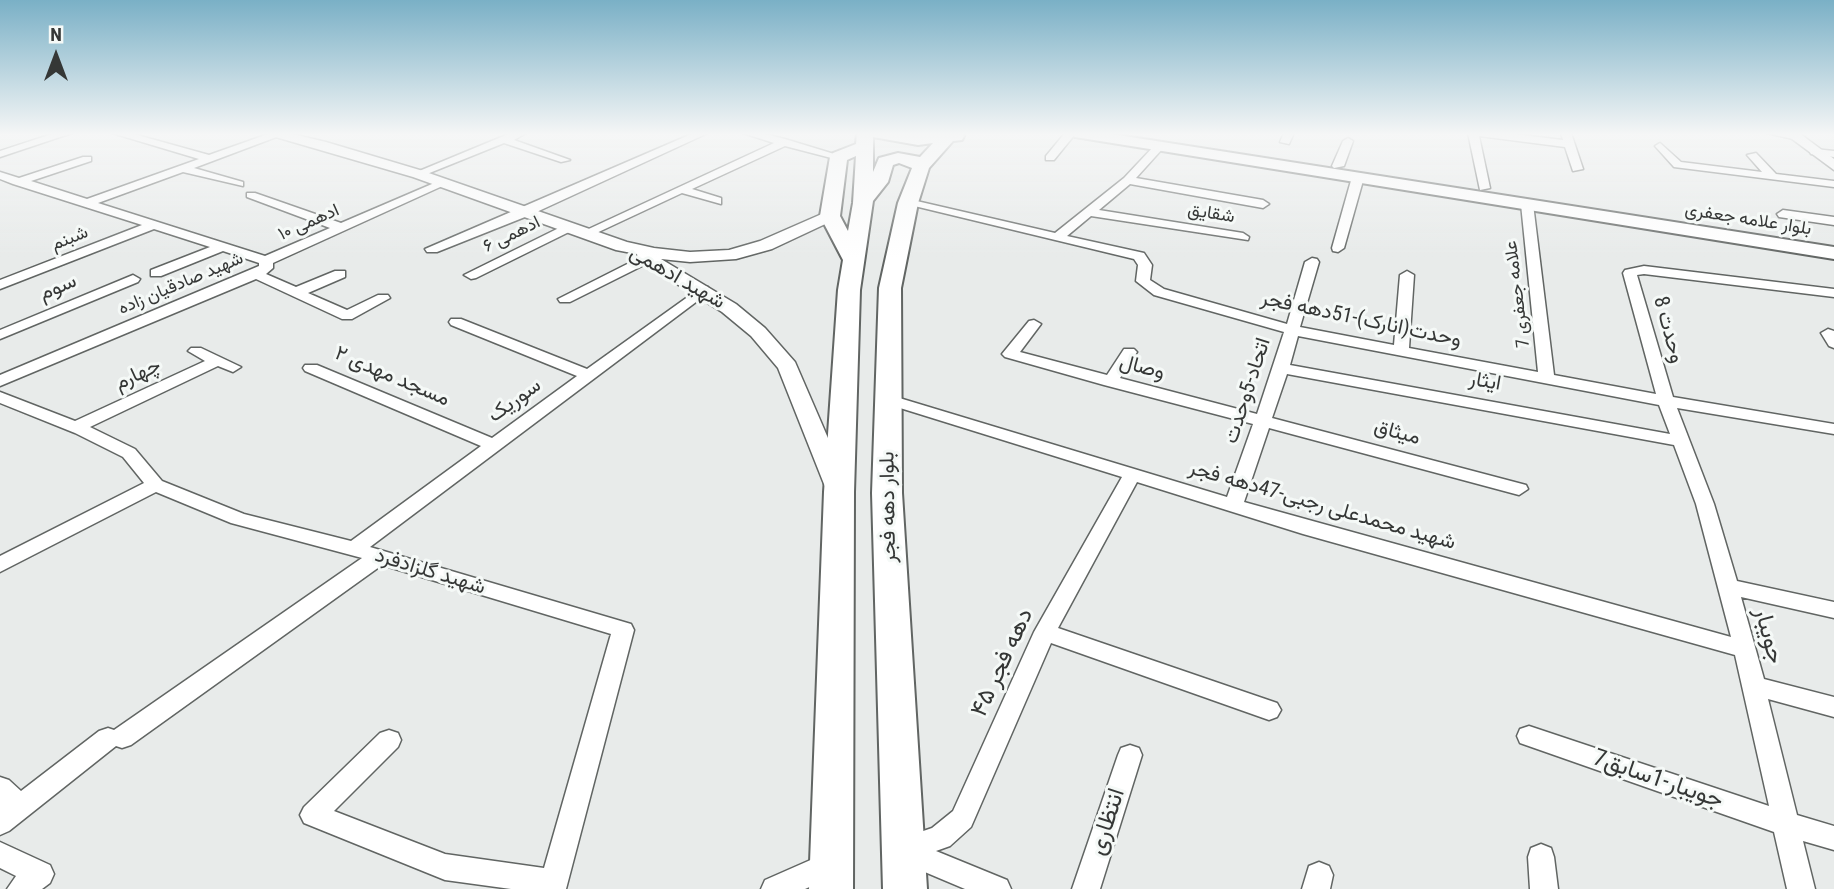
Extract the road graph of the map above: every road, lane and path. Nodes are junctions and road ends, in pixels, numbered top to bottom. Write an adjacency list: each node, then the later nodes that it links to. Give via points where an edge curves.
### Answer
1 (39, 174): 20 (street)
2 (168, 174): 29 (street)
3 (203, 174): 22 (street)
4 (419, 174): 21 (street)
5 (610, 174): 34 (street)
6 (712, 174): 26 (street)
7 (847, 174): 37 (main road)
8 (862, 174): 30 (main road)
9 (881, 174): 30 (main road)
10 (918, 174): 31 (main road, بلوار دهه فجر)
11 (1133, 174): 19 (street)
12 (1350, 174): 18 (main road, بلوار علامه جعفری)
13 (1374, 174): 25 (main road, بلوار علامه جعفری)
14 (1481, 174): 25 (street)
15 (1759, 174): 17 (street)
16 (0, 176): 20 (street, شهید صادقیان زاده)
17 (1772, 176): 23 (street)
18 (1358, 177): 33 (main road, بلوار علامه جعفری); 48 (street)
19 (1128, 180): 32 (street); 35 (street)
20 (19, 181): 24 (street); 29 (street, شهید صادقیان زاده)
21 (443, 183): 34 (street); 41 (street, ادهمی ۱۰)
22 (239, 184)
23 (1834, 184)
24 (0, 188)
25 (1484, 188): 45 (main road, بلوار علامه جعفری)
26 (680, 189): 28 (street); 42 (street)
27 (251, 195): 41 (street)
28 (717, 201)
29 (87, 203): 39 (street, شهید صادقیان زاده)
30 (863, 203): 53 (main road)
31 (908, 203): 44 (street, وحدت(انارک)-51دهه فجر); 81 (main road, بلوار دهه فجر, via 890,288)
32 (1263, 204)
33 (1527, 204): 50 (main road, بلوار علامه جعفری); 78 (street, علامه جعفری 7)
34 (526, 212): 40 (street); 49 (street)
35 (1091, 212): 43 (street, شقایق); 44 (street)
36 (1783, 214): 38 (street)
37 (830, 216): 51 (street, شهید ادهمی); 53 (main road)
38 (1834, 222)
39 (153, 225): 47 (street, شهید صادقیان زاده); 62 (street, شبنم)
40 (569, 227): 42 (street); 59 (street, ادهمی ۶)
41 (342, 228): 54 (street, ادهمی ۱۰)
42 (586, 233): 46 (street)
43 (1243, 237)
44 (1056, 238): 70 (street, وحدت(انارک)-51دهه فجر, via 1139,256 1145,265 1143,281 1159,292)
45 (1834, 241)
46 (622, 246): 51 (street, شهید ادهمی, via 690,257); 52 (street, شهید ادهمی)
47 (222, 247): 54 (street, شهید صادقیان زاده); 56 (street)
48 (1338, 248)
49 (432, 249)
50 (1834, 253)
51 (730, 256): 63 (street, via 699,273)
52 (647, 258): 63 (street, شهید ادهمی); 67 (street)
53 (853, 260): 91 (main road)
54 (267, 261): 57 (street, شهید صادقیان زاده, via 266,268)
55 (1312, 262): 70 (street, اتحاد-5وحدت)
56 (156, 273)
57 (256, 274): 64 (street); 80 (street, شهید صادقیان زاده)
58 (340, 274): 64 (street)
59 (471, 275)
60 (1407, 275): 73 (street)
61 (133, 279): 71 (street, سوم)
62 (0, 285)
63 (698, 287): 77 (street, سوریک); 91 (street, شهید ادهمی, via 758,332 788,366)
64 (297, 292): 66 (street, via 347,316)
65 (1834, 293): 82 (street, وحدت 8, via 1630,273)
66 (383, 298)
67 (565, 299)
68 (456, 321): 77 (street)
69 (1034, 324): 79 (street, وصال, via 1010,354)
70 (1292, 330): 73 (street, وحدت(انارک)-51دهه فجر); 76 (street, اتحاد-5وحدت)
71 (0, 335)
72 (196, 351): 84 (street, چهارم, via 225,364)
73 (1401, 351): 78 (street, وحدت(انارک)-51دهه فجر)
74 (1129, 352): 79 (street)
75 (312, 368): 87 (street, مسجد مهدی ۲)
76 (1281, 368): 83 (street, اتحاد-5وحدت); 86 (street, ایثار)
77 (589, 375): 87 (street, سوریک)
78 (1547, 379): 82 (street, وحدت(انارک)-51دهه فجر)
79 (1110, 382): 83 (street, وصال)
80 (2, 395): 84 (street, شهید گلزادفرد)
81 (890, 400): 88 (street, شهید محمدعلی رجبی-47دهه فجر); 111 (main road, بلوار دهه فجر, via 887,493)
82 (1666, 401): 85 (street, وحدت(انارک)-51دهه فجر); 86 (street, جویبار)
83 (1264, 422): 90 (street, میثاق); 92 (street, اتحاد-5وحدت)
84 (76, 427): 89 (street, شهید گلزادفرد, via 130,453)
85 (1834, 429)
86 (1681, 441): 96 (street, جویبار, via 1706,504)
87 (493, 445): 93 (street, سوریک)
88 (1133, 473): 92 (street, شهید محمدعلی رجبی-47دهه فجر); 98 (street, دهه فجر ۴۵)
89 (155, 485): 93 (street, شهید گلزادفرد, via 239,519); 95 (street)
90 (1519, 489)
91 (839, 492): 114 (main road)
92 (1233, 506): 99 (street, شهید محمدعلی رجبی-47دهه فجر)
93 (354, 549): 94 (street, شهید گلزادفرد)
94 (380, 556): 107 (street); 115 (street, شهید گلزادفرد, via 623,631)
95 (0, 565)
96 (1728, 587): 97 (street); 99 (street, جویبار)
97 (1834, 610)
98 (1045, 632): 102 (street); 111 (street, دهه فجر ۴۵, via 962,819 942,837)
99 (1745, 649): 100 (street, جویبار)
100 (1754, 686): 101 (street); 109 (street, جویبار)
101 (1834, 707)
102 (1269, 709)
103 (1529, 736): 109 (street, 7جویبار-1سابق)
104 (389, 740): 115 (street, via 313,815 445,867)
105 (1130, 755): 120 (street, انتظاری)
106 (0, 788): 107 (street)
107 (21, 807): 108 (street)
108 (0, 823)
109 (1786, 824): 110 (street, 7جویبار-1سابق); 122 (street, جویبار)
110 (1834, 838)
111 (903, 850): 118 (main road, بلوار دهه فجر); 119 (street)
112 (0, 854): 116 (street, via 40,874)
113 (1541, 857): 121 (street)
114 (831, 876): 117 (street)
115 (553, 886)
116 (21, 889)
117 (775, 889)
118 (905, 889)
119 (998, 889)
120 (1086, 889)
121 (1544, 889)
122 (1801, 889)

